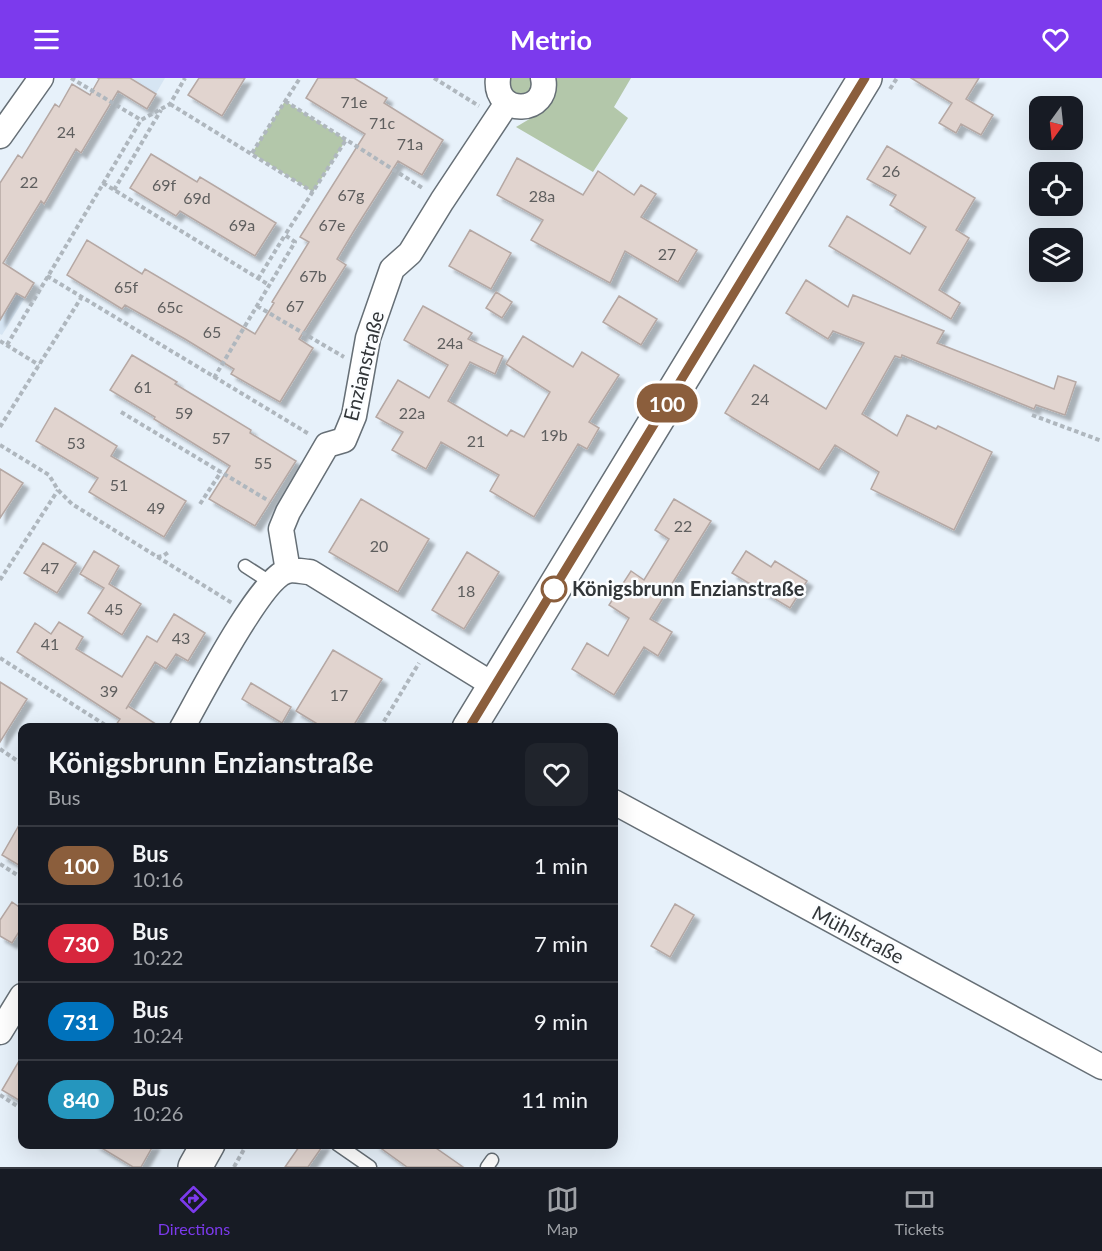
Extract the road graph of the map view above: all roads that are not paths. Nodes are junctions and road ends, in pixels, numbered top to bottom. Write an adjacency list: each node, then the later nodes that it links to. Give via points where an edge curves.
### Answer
1 (41, 78): 6 (street)
2 (498, 78): 5 (street)
3 (543, 78): 5 (street, via 543,90 535,102)
4 (865, 78): 9 (street)
5 (502, 110): 8 (street, Enzianstraße, via 410,254 392,269 368,338 354,416 344,440 327,445 288,512 281,529)
6 (0, 136)
7 (245, 566): 8 (lane)
8 (279, 576): 9 (street, via 310,572); 10 (street, via 248,612)
9 (495, 686): 11 (street)
10 (185, 723)
11 (475, 723)
12 (618, 804): 15 (street, Mühlstraße)
13 (18, 1003): 14 (street)
14 (0, 1032)
15 (1102, 1067)
16 (205, 1149): 19 (street)
17 (223, 1149): 20 (street)
18 (344, 1149): 21 (lane)
19 (195, 1167)
20 (214, 1167)
21 (370, 1167)

